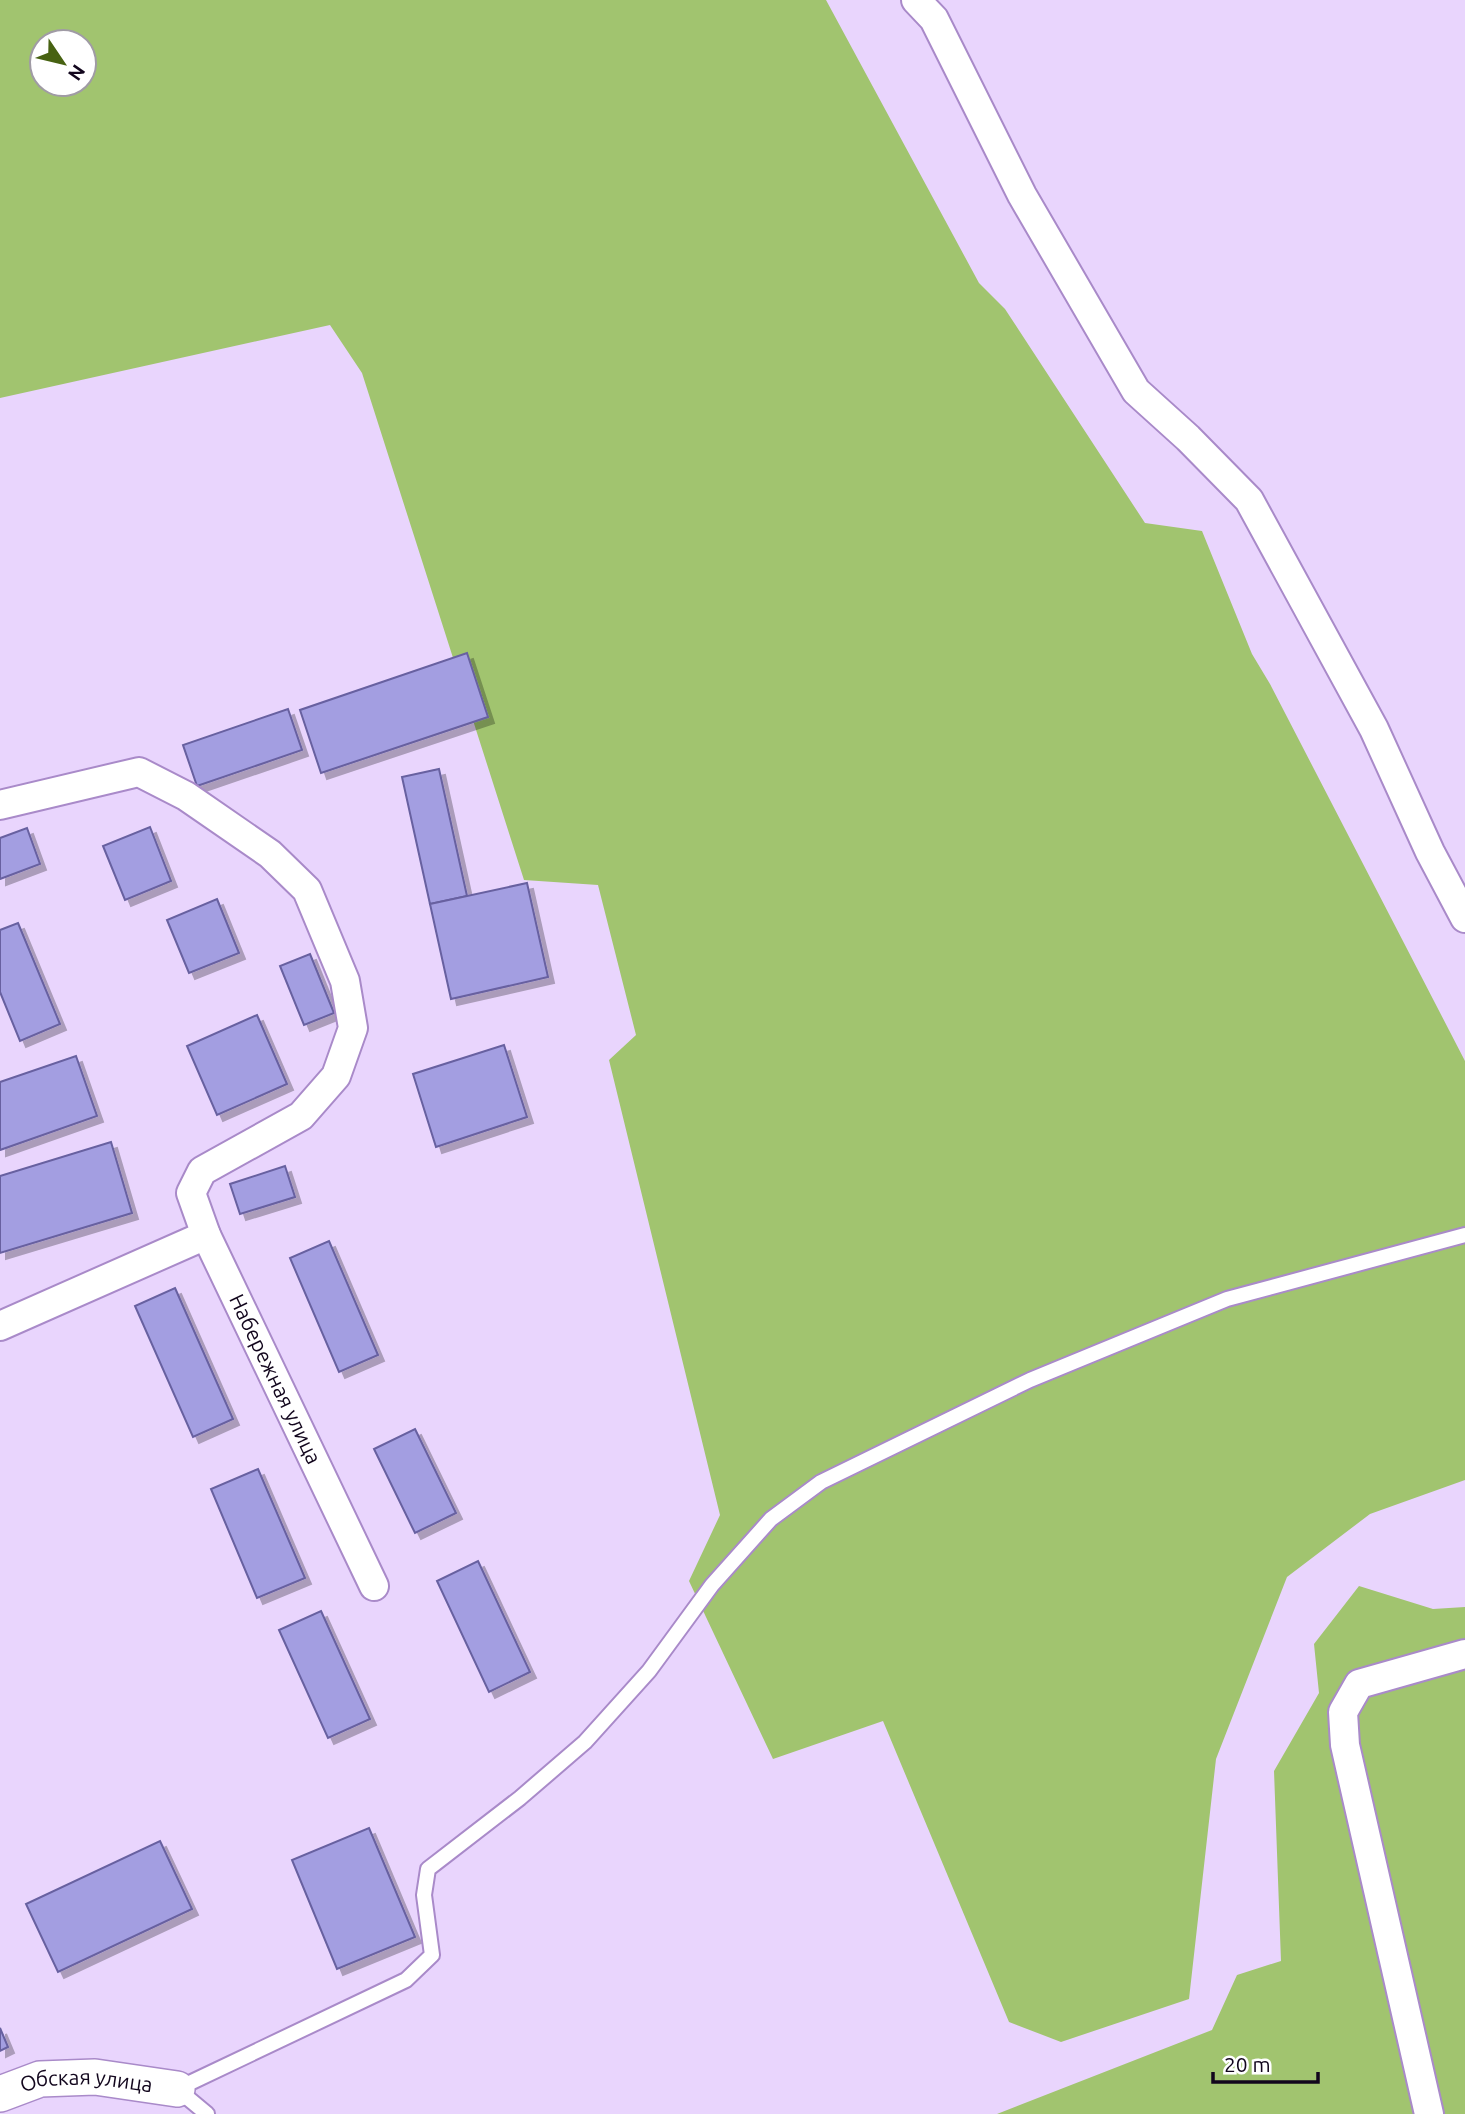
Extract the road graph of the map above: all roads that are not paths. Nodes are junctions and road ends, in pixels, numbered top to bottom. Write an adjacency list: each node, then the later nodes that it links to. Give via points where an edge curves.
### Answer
1 (916, 0): 3 (street, via 934,19 1022,195 1136,391 1249,500 1374,729)
2 (0, 805): 4 (street, Набережная улица, via 139,772 186,796 270,854 307,890 345,982 353,1028 336,1076 301,1116 202,1171 191,1194)
3 (1465, 918)
4 (206, 1235): 6 (street); 7 (street, Набережная улица)
5 (1465, 1235): 9 (lane, via 1227,1300 1030,1380 821,1482 771,1519 712,1585 649,1671 585,1742 428,1869 424,1895 432,1955 406,1980)
6 (0, 1326)
7 (374, 1586)
8 (1465, 1654): 12 (street, via 1359,1684 1343,1712 1345,1745)
9 (177, 2089): 10 (street, Обская улица, via 95,2077 40,2079); 11 (lane)
10 (0, 2094)
11 (208, 2114)
12 (1429, 2114)

